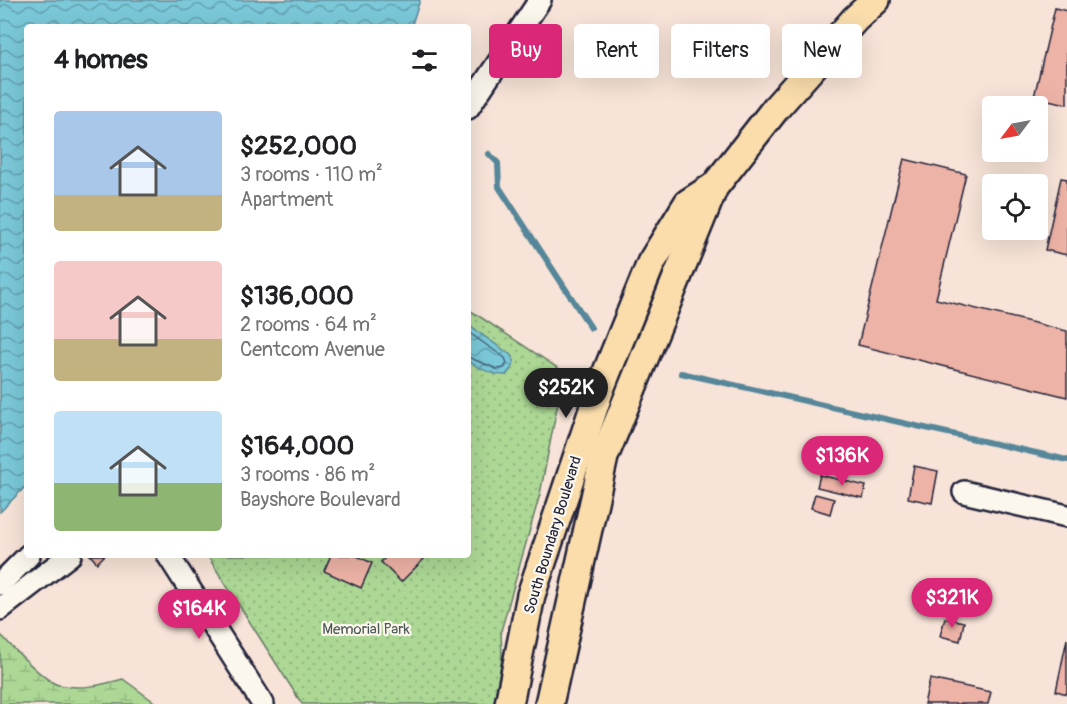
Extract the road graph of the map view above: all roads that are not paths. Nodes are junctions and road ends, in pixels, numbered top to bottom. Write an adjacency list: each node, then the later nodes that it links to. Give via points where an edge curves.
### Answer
1 (540, 0): 3 (street)
2 (876, 0): 4 (main road, South Boundary Boulevard, via 783,100)
3 (471, 104)
4 (714, 187): 13 (main road, South Boundary Boulevard, via 688,203 651,262 600,389 531,595); 14 (main road, South Boundary Boulevard, via 604,458)
5 (964, 492): 6 (street)
6 (1067, 516)
7 (26, 558): 10 (street)
8 (66, 558): 11 (street)
9 (170, 558): 12 (street)
10 (0, 584)
11 (0, 609)
12 (263, 704)
13 (509, 704)
14 (549, 704)

